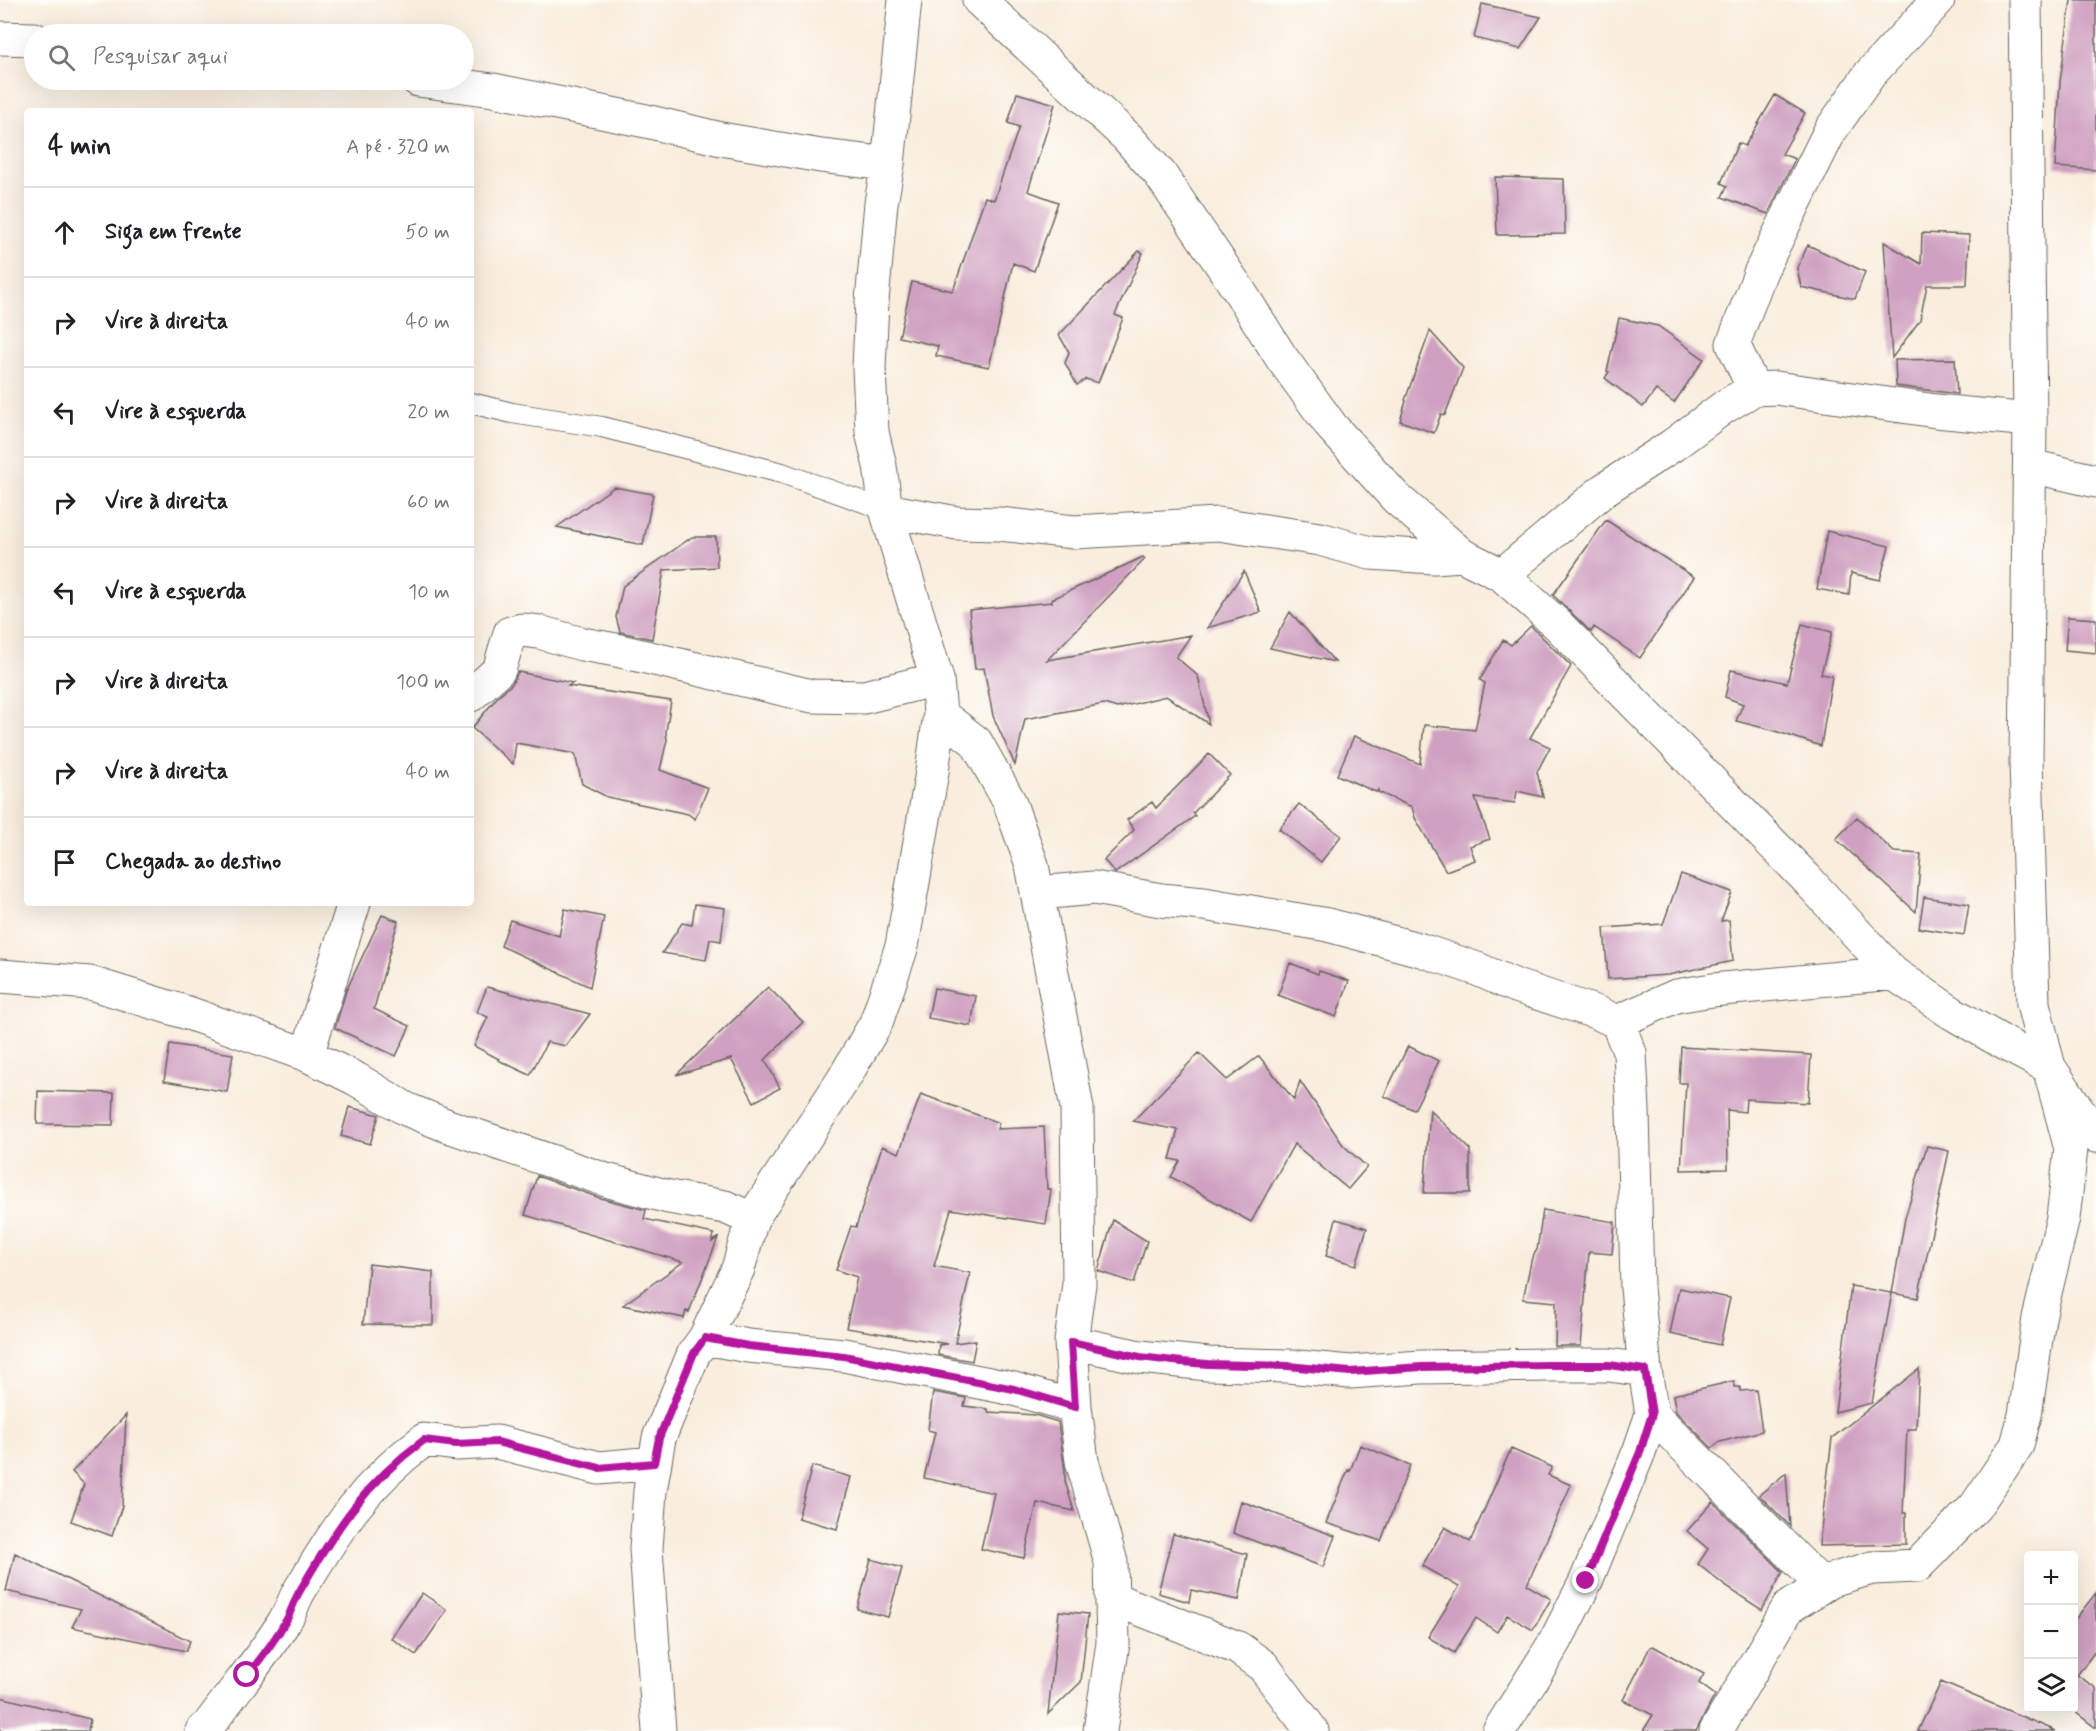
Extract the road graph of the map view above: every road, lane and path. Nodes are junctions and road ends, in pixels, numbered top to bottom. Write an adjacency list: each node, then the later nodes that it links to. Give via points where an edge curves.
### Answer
1 (905, 0): 8 (street)
2 (979, 0): 15 (street, via 1127,137 1160,174 1281,357 1332,426 1395,498)
3 (1938, 0): 9 (street, via 1870,74 1830,131 1761,271 1733,344)
4 (2025, 0): 11 (street)
5 (0, 38): 6 (street)
6 (24, 39)
7 (474, 87): 8 (street, via 721,139)
8 (888, 164): 14 (street, via 881,203 869,368 872,432)
9 (1754, 389): 11 (street, via 1776,388); 16 (street, via 1605,489)
10 (474, 404): 14 (lane, via 602,427 782,473)
11 (2030, 420): 12 (street)
12 (2030, 466): 13 (street); 26 (street, via 2028,855 2033,1004)
13 (2096, 481)
14 (886, 510): 15 (street, via 957,523 1074,532 1218,524 1320,540 1370,553); 17 (street)
15 (1461, 555): 16 (street)
16 (1502, 575): 22 (street, via 1558,625 1806,878)
17 (937, 679): 18 (street, via 864,697 812,696 522,630 510,633 499,670); 19 (street)
18 (474, 692)
19 (940, 714): 20 (street, via 976,742 1009,801); 28 (street, via 902,946 876,1023)
20 (1039, 893): 24 (street, via 1094,888 1328,925 1421,950); 30 (street, via 1077,1108 1079,1284)
21 (353, 906): 25 (street)
22 (1893, 973): 24 (street, via 1685,994); 26 (street, via 1952,1013)
23 (0, 976): 25 (street, via 90,983)
24 (1617, 1022): 31 (street, via 1630,1053 1637,1288)
25 (307, 1055): 28 (street, via 356,1078 406,1109 448,1126 606,1180 725,1208)
26 (2049, 1067): 27 (street); 35 (street, via 2071,1149 2063,1218 2039,1318 2017,1445 1975,1507 1917,1566 1872,1568)
27 (2096, 1136)
28 (752, 1219): 29 (street, via 738,1269)
29 (705, 1338): 32 (street, via 844,1356 1014,1389); 34 (street, via 694,1353 659,1438)
30 (1071, 1342): 31 (street, via 1182,1362 1350,1372 1525,1365 1609,1365); 32 (street)
31 (1645, 1370): 33 (street)
32 (1075, 1407): 36 (street, via 1082,1461 1111,1562)
33 (1652, 1414): 35 (street); 41 (street, via 1586,1581 1555,1642)
34 (654, 1463): 37 (street, via 599,1468 497,1442 456,1444 424,1440 363,1495 324,1550 268,1647); 38 (street, via 646,1549)
35 (1822, 1585): 42 (street, via 1788,1608)
36 (1112, 1598): 39 (street, via 1113,1643); 40 (street, via 1238,1648 1263,1666)
37 (202, 1731)
38 (659, 1731)
39 (1100, 1731)
40 (1312, 1731)
41 (1499, 1731)
42 (1716, 1731)

